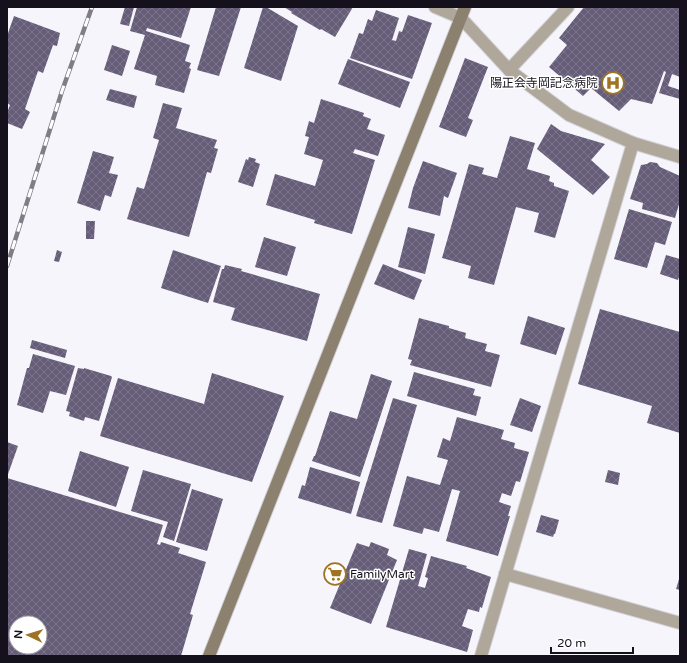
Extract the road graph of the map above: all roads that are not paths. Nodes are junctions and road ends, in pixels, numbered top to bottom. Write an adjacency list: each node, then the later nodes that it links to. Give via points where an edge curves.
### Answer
1 (435, 7): 3 (street)
2 (568, 7): 4 (street)
3 (463, 13): 4 (street); 9 (street)
4 (509, 70): 5 (street, via 570,115)
5 (633, 143): 6 (street); 7 (street)
6 (680, 157)
7 (505, 574): 8 (street); 10 (street)
8 (680, 623)
9 (210, 656)
10 (481, 656)

